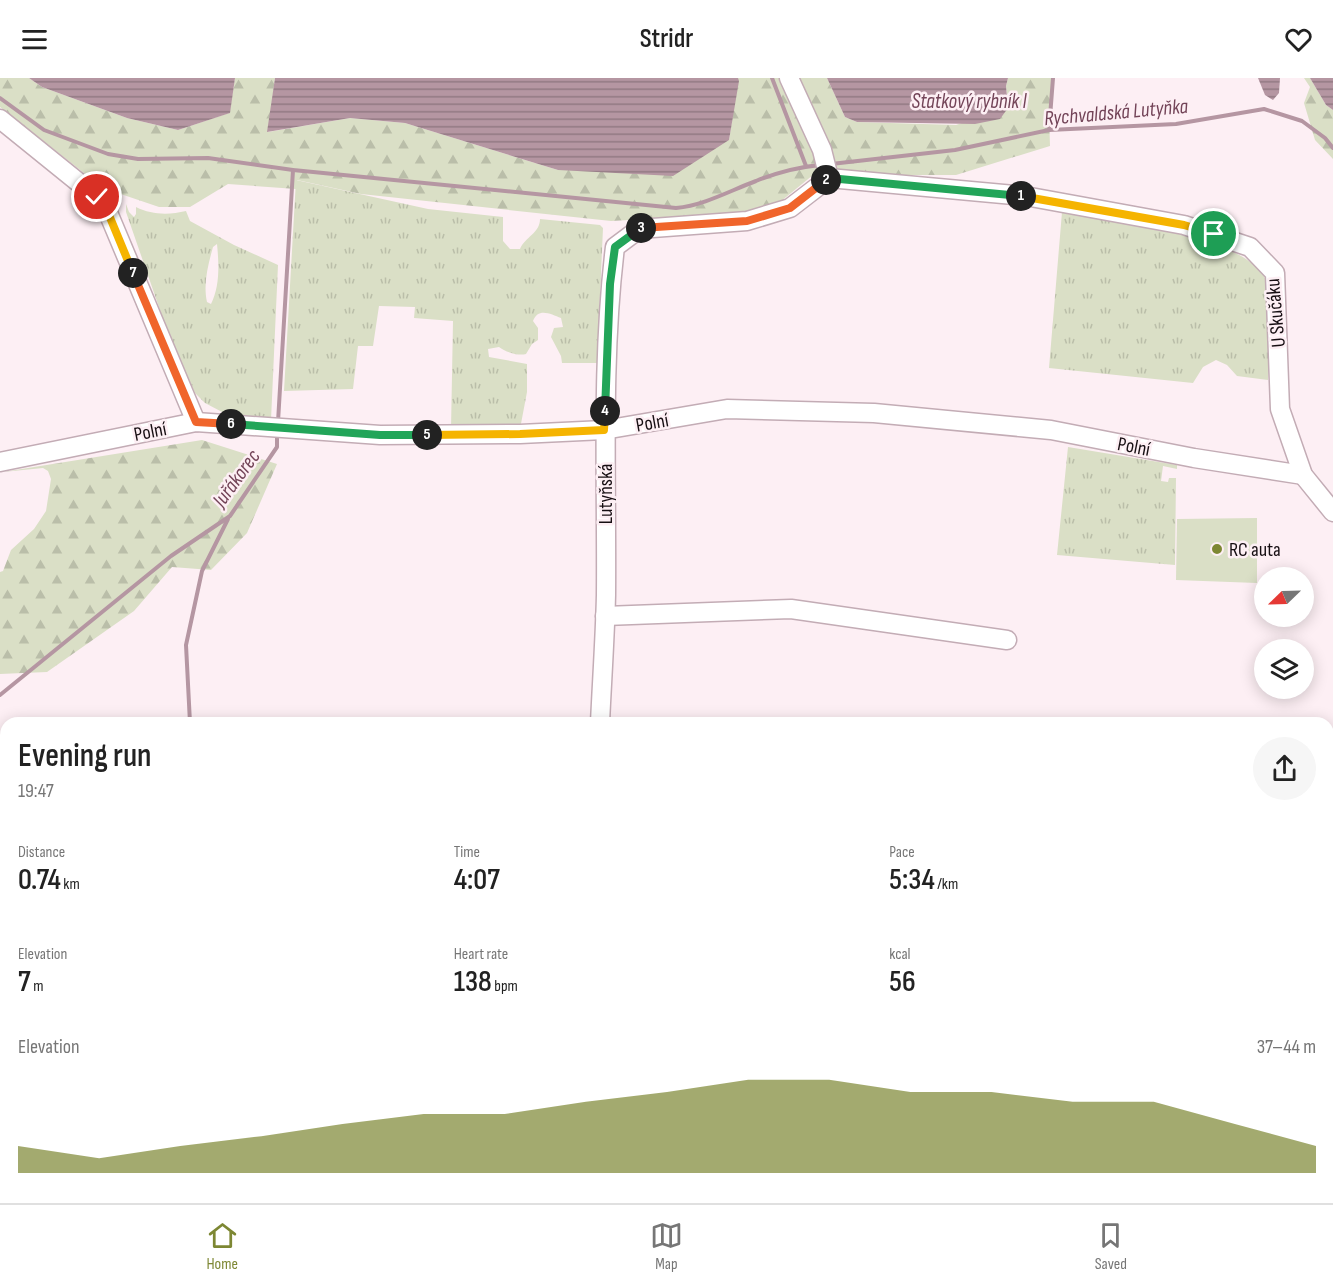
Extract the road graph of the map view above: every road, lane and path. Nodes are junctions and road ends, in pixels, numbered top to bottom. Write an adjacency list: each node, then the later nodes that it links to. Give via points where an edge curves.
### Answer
1 (789, 78): 3 (street, via 822,150)
2 (0, 119): 4 (street, via 104,203)
3 (829, 178): 5 (street, Lutyňská, via 790,208 747,221 639,229 615,247); 7 (street, U Skučáku, via 1026,196 1184,225 1250,247 1275,273 1280,408)
4 (196, 422): 5 (street, Polní, via 380,435); 6 (street, Polní)
5 (604, 430): 7 (street, Polní, via 727,409 874,413 1051,430); 9 (street, Lutyňská)
6 (0, 462)
7 (1303, 475): 8 (street, U Skučáku)
8 (1333, 512)
9 (605, 615): 10 (street, via 791,609); 11 (street, Lutyňská)
10 (1006, 640)
11 (600, 717)

